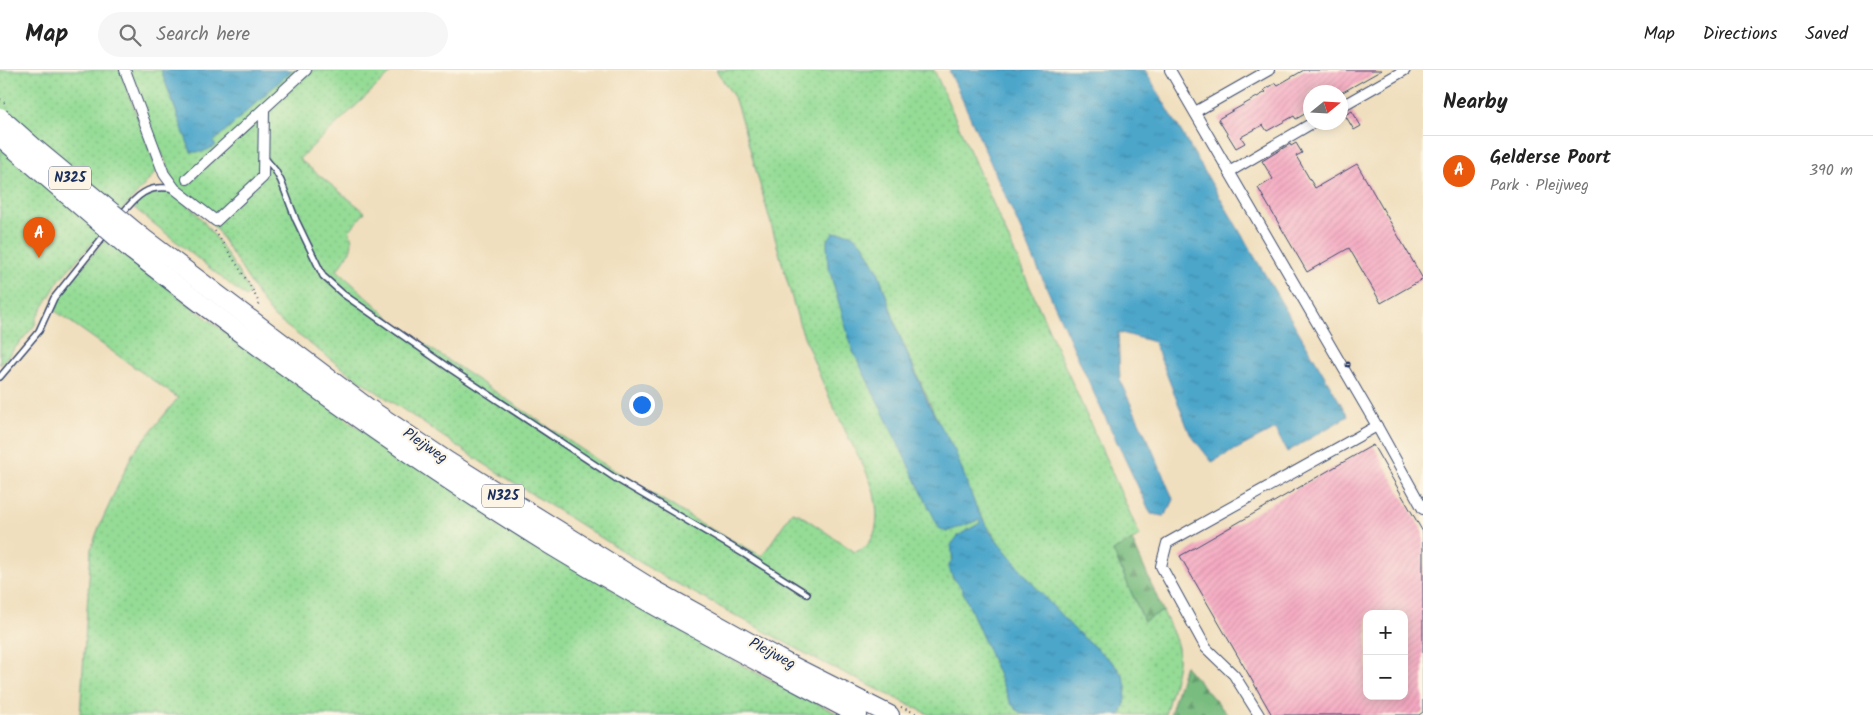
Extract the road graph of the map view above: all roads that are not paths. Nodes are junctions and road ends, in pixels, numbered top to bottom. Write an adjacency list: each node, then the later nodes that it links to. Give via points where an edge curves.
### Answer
1 (126, 70): 15 (street, via 164,174)
2 (306, 70): 7 (street)
3 (1170, 70): 8 (street)
4 (1269, 70): 8 (street)
5 (1405, 70): 6 (street)
6 (1348, 102)
7 (264, 110): 12 (street); 14 (street)
8 (1195, 112): 13 (street)
9 (0, 117): 16 (highway, Pleijweg / N325, bridge)
10 (1303, 128): 13 (street)
11 (0, 137): 16 (highway, Pleijweg / N325, bridge)
12 (263, 156): 15 (street, via 263,177 216,222); 20 (lane, via 281,181 323,276 343,294 615,478)
13 (1229, 172): 18 (street)
14 (187, 179)
15 (175, 189): 17 (lane, via 156,187 132,201 54,298 39,331)
16 (137, 244): 21 (highway, Pleijweg / N325, via 449,462 648,586 787,663); 22 (highway, Pleijweg / N325, via 214,315 320,392 492,508 666,613)
17 (0, 377)
18 (1377, 426): 19 (street); 23 (street, via 1167,543 1161,566 1206,648 1234,675)
19 (1423, 508)
20 (807, 594)
21 (894, 710)
22 (858, 715)
23 (1259, 715)

